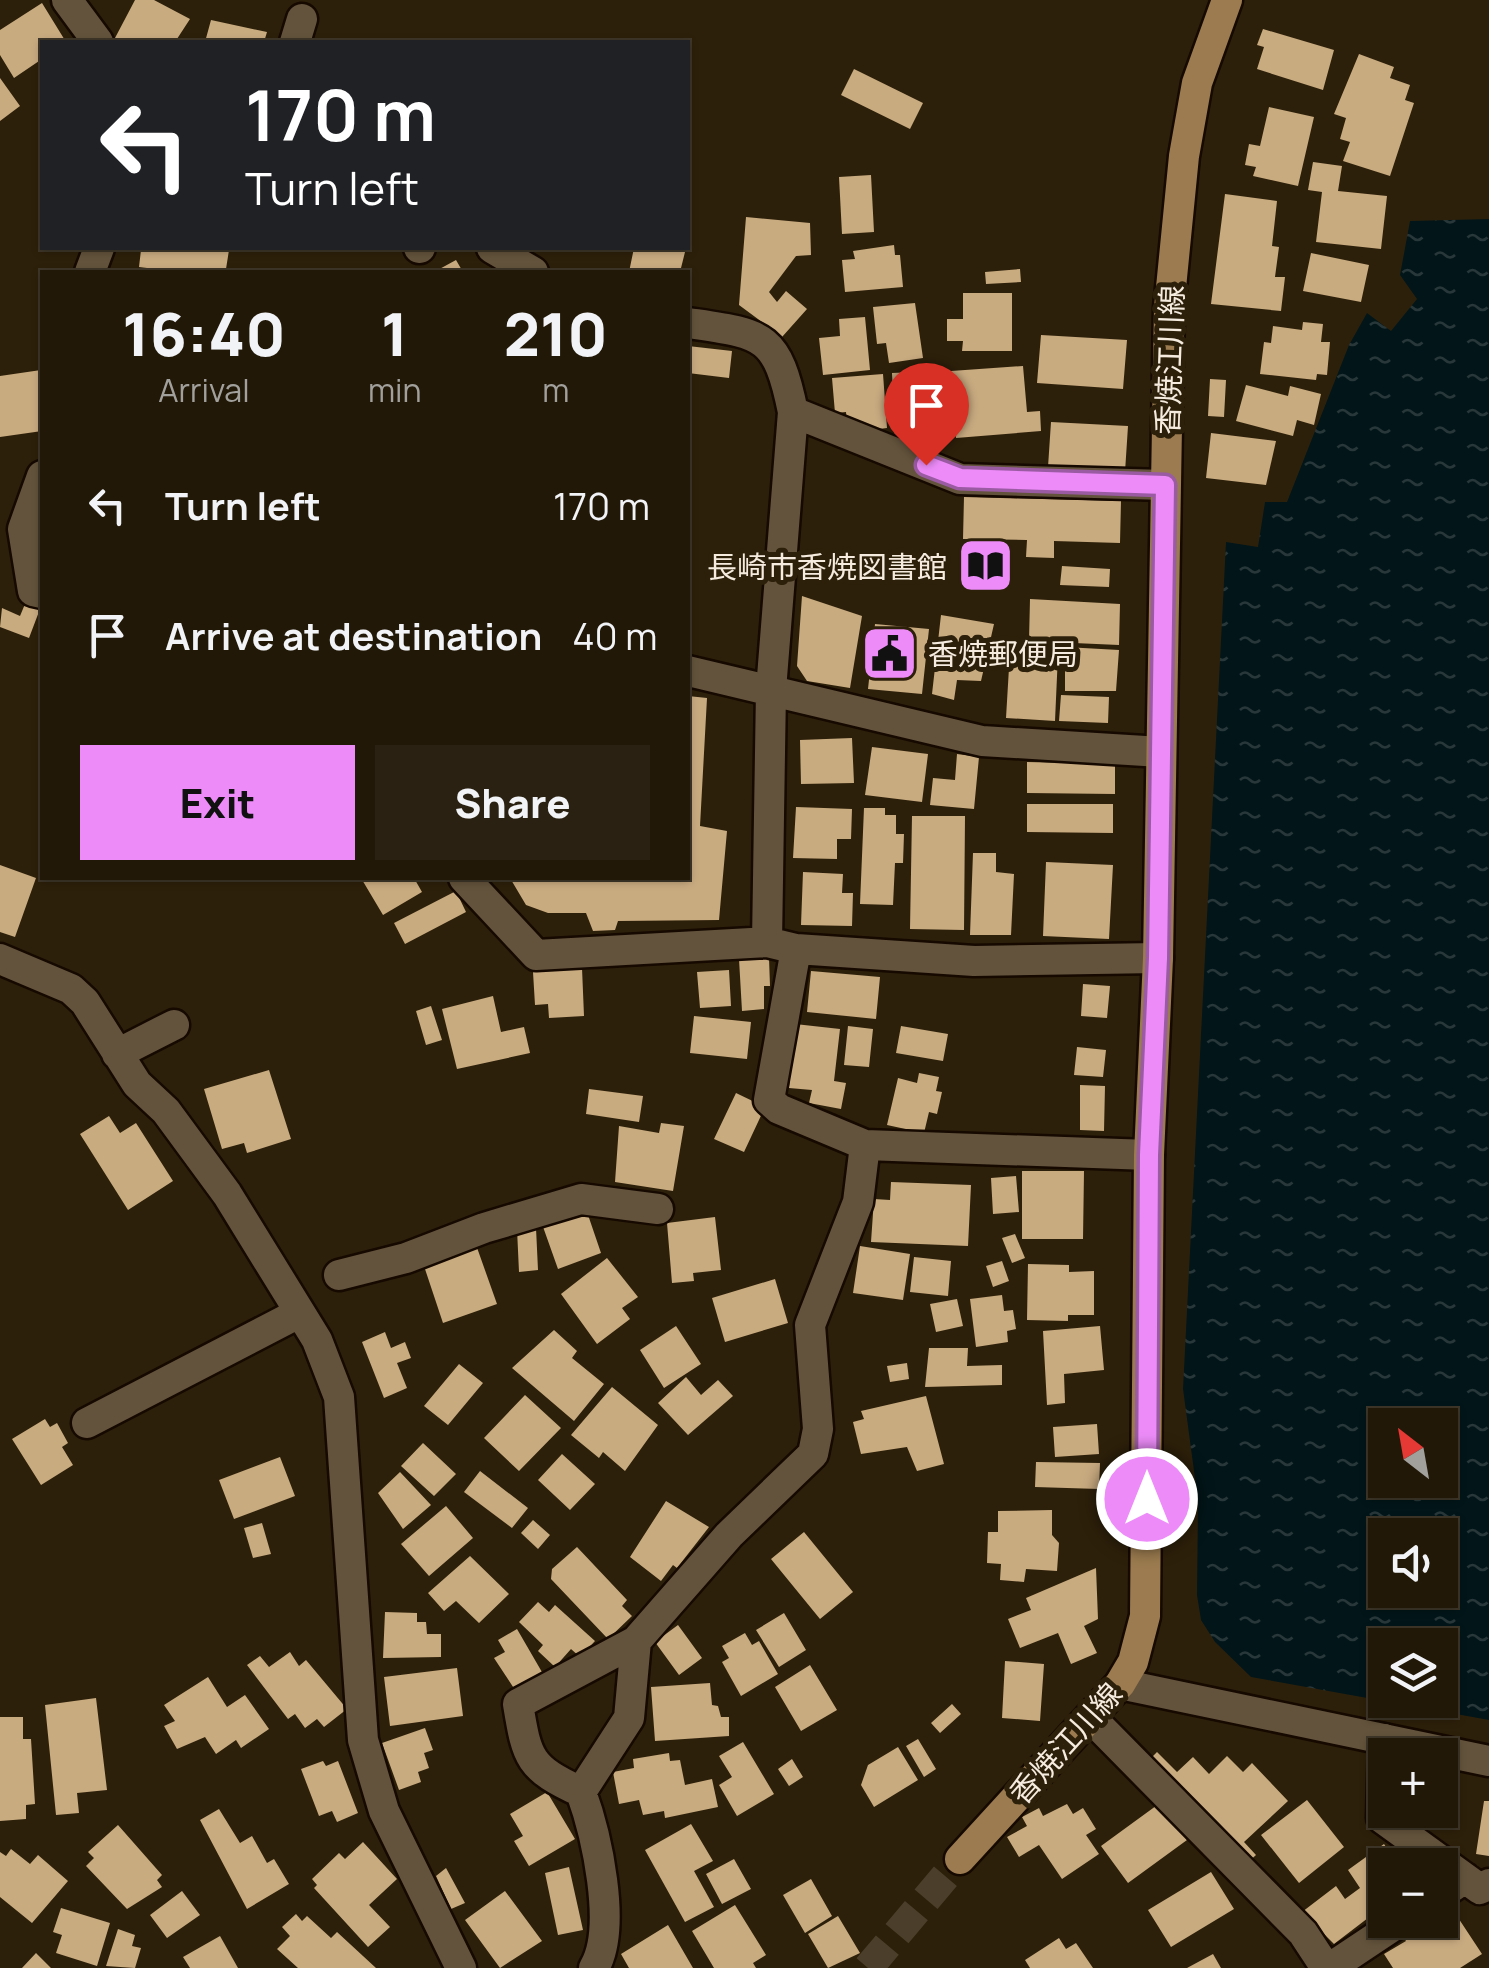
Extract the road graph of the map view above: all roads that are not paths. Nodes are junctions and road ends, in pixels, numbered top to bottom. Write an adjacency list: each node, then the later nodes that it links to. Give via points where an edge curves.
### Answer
1 (67, 0): 3 (street)
2 (1227, 0): 9 (main road, 香焼江川線, via 1197,84 1184,156 1169,308)
3 (97, 40)
4 (495, 250): 5 (street)
5 (530, 270)
6 (690, 323): 7 (street, via 739,330 772,346)
7 (793, 412): 9 (street, via 960,478); 12 (street)
8 (40, 482): 10 (street, via 23,529 33,590)
9 (1165, 485): 13 (main road, 香焼江川線)
10 (40, 592)
11 (690, 671): 12 (street)
12 (771, 690): 13 (street, via 982,741); 15 (street)
13 (1160, 752): 16 (main road, 香焼江川線)
14 (466, 880): 15 (street, via 536,955)
15 (781, 945): 16 (street, via 974,961); 20 (street, via 768,1100)
16 (1158, 958): 21 (main road, 香焼江川線)
17 (0, 960): 19 (street, via 71,989)
18 (174, 1025): 19 (street)
19 (117, 1054): 24 (street, via 227,1194)
20 (866, 1146): 21 (street); 26 (street, via 858,1202 810,1325 818,1428 813,1454 728,1534)
21 (1149, 1155): 27 (main road, 香焼江川線, via 1146,1590 1139,1643)
22 (658, 1210): 23 (street, via 581,1199)
23 (339, 1275)
24 (299, 1313): 25 (street); 37 (street, via 340,1397 362,1740 384,1810)
25 (87, 1424)
26 (636, 1641): 32 (street, via 630,1718); 32 (street, via 518,1704 526,1753 550,1778)
27 (1120, 1684): 28 (main road, 香焼江川線); 29 (street)
28 (1090, 1717): 34 (main road, 香焼江川線); 39 (street, via 1277,1906)
29 (1379, 1738)
30 (1458, 1755): 31 (street)
31 (1489, 1761)
32 (581, 1792): 38 (street, via 604,1877)
33 (1394, 1828): 35 (street)
34 (960, 1859)
35 (1465, 1886)
36 (1374, 1938): 39 (street)
37 (461, 1968)
38 (594, 1968)
39 (1328, 1968)

